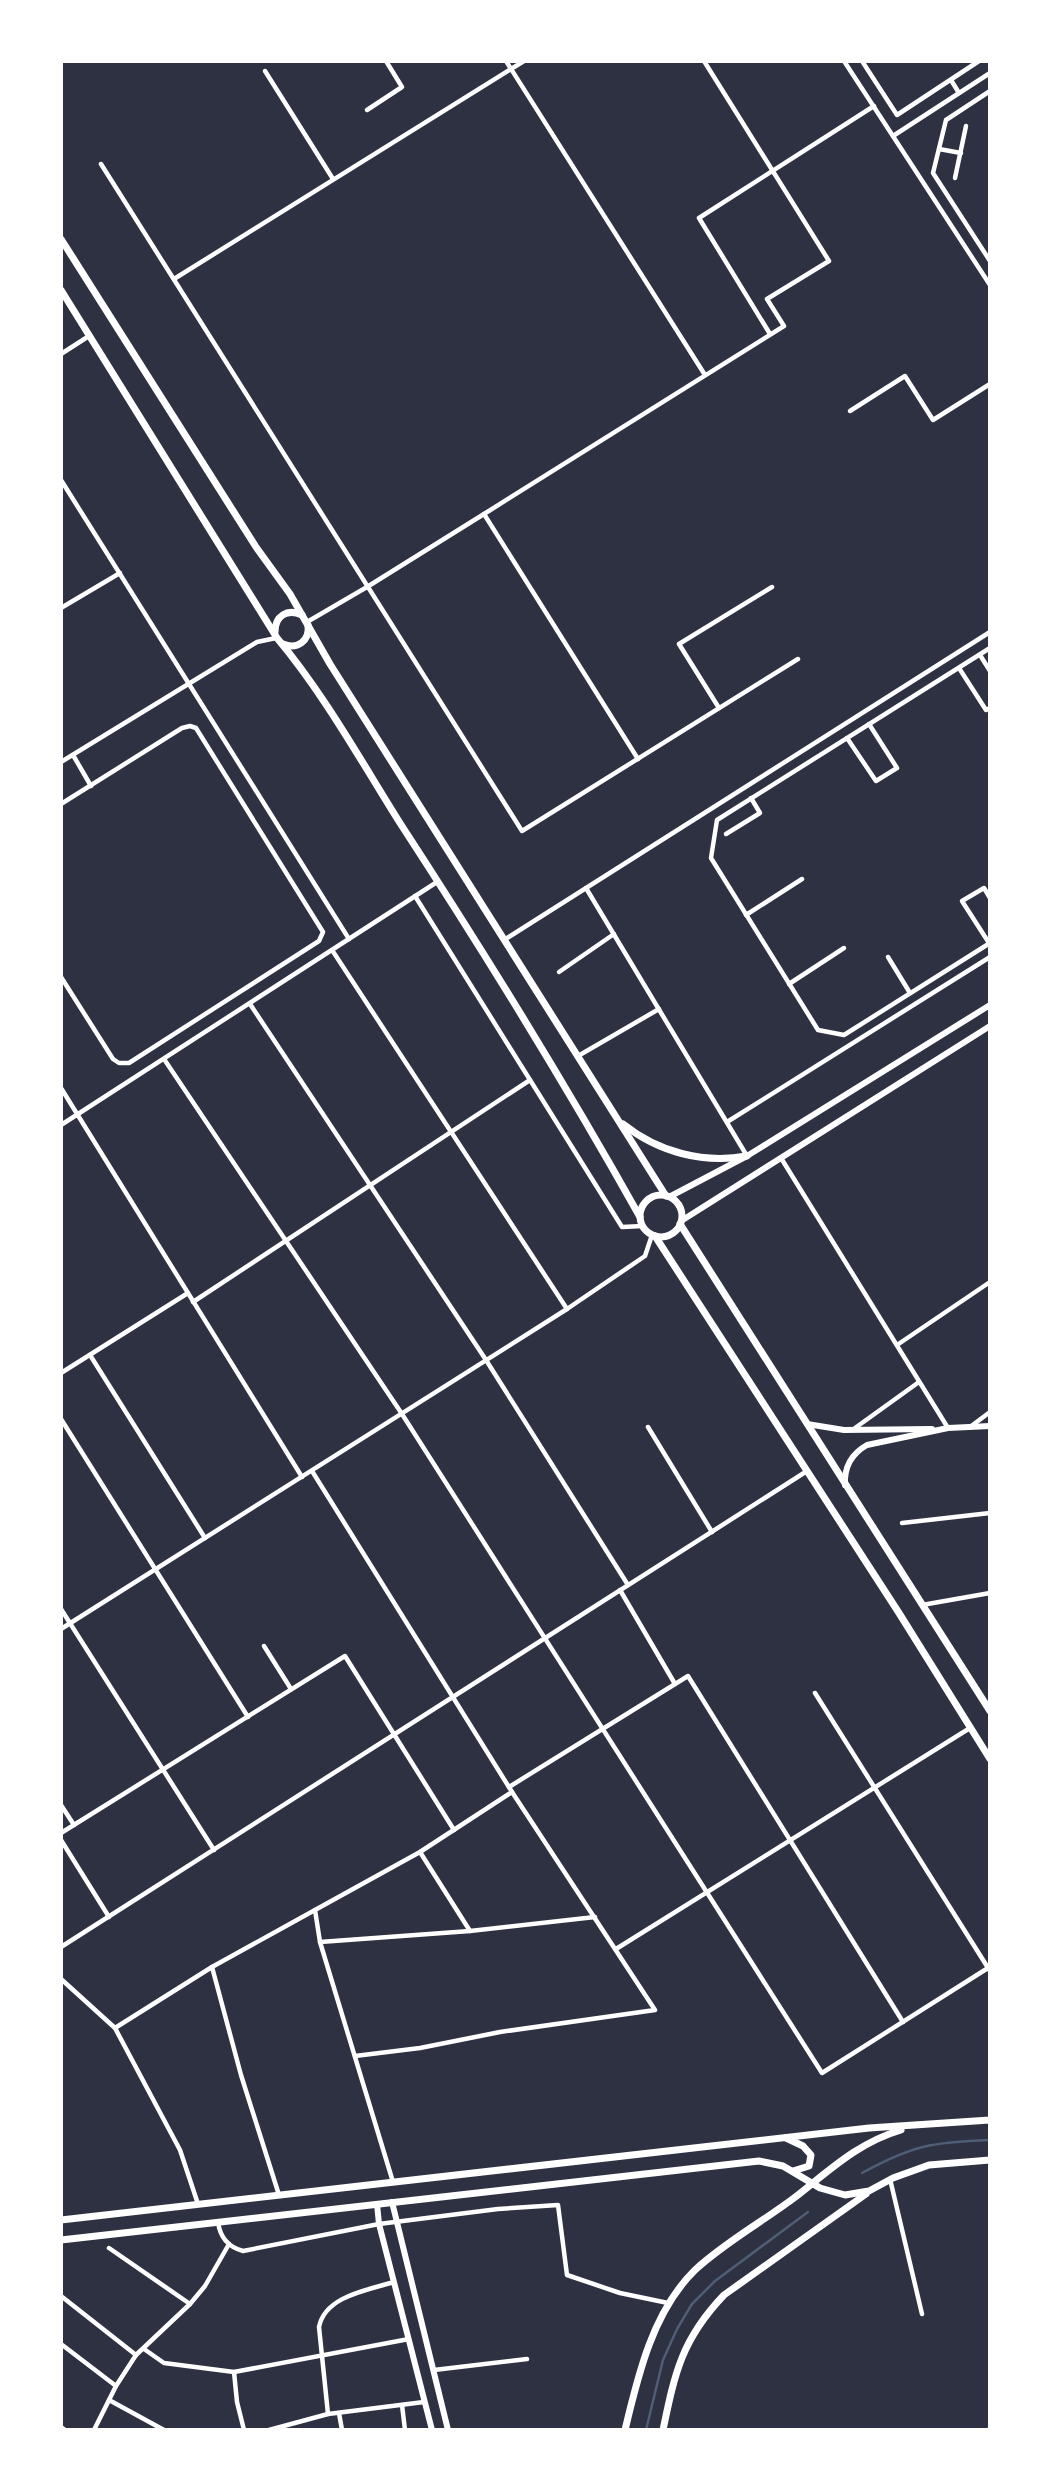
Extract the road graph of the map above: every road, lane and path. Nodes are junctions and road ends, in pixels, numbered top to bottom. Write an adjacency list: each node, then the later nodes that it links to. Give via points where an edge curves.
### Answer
1 (386, 61): 15 (street, via 402,88)
2 (506, 61): 8 (street)
3 (524, 61): 8 (street)
4 (704, 61): 21 (street)
5 (844, 61): 14 (street)
6 (862, 61): 11 (street, via 897,115)
7 (979, 61): 11 (street)
8 (511, 69): 22 (street); 34 (street)
9 (265, 71): 22 (street)
10 (990, 73): 13 (street)
11 (951, 80): 13 (street)
12 (990, 91): 18 (street, via 946,120)
13 (959, 93): 17 (street)
14 (874, 106): 17 (street); 21 (street)
15 (368, 110)
16 (966, 126): 19 (street)
17 (893, 136): 29 (street)
18 (939, 149): 19 (street); 26 (street, via 933,173)
19 (961, 153): 23 (street)
20 (102, 164): 28 (street)
21 (773, 170): 31 (street, via 699,218); 31 (street, via 829,261 767,299 784,326)
22 (334, 178): 28 (street)
23 (955, 178)
24 (61, 239): 43 (main road)
25 (990, 246): 26 (street)
26 (983, 250): 27 (street)
27 (990, 261)
28 (174, 279): 40 (street)
29 (990, 285)
30 (61, 290): 32 (main road)
31 (770, 334): 34 (street)
32 (90, 336): 33 (street); 45 (main road)
33 (61, 354)
34 (705, 375): 38 (street)
35 (990, 384): 36 (street, via 933,420 905,376)
36 (850, 411)
37 (61, 480): 39 (street)
38 (484, 514): 40 (street); 57 (street)
39 (120, 573): 42 (street); 51 (street)
40 (367, 587): 43 (street); 57 (street, via 522,831)
41 (772, 587): 52 (street, via 679,644)
42 (61, 608)
43 (306, 621): 45 (main road, via 308,633 302,643 292,646); 45 (main road, via 293,612 285,614 276,621); 71 (main road)
44 (990, 632): 65 (street)
45 (278, 638): 51 (street, via 257,642); 64 (main road)
46 (990, 649): 47 (street)
47 (980, 655): 49 (street); 50 (street)
48 (798, 659): 52 (street)
49 (959, 668): 53 (street, via 986,710); 54 (street)
50 (990, 671)
51 (188, 683): 56 (street); 70 (street)
52 (719, 708): 57 (street)
53 (990, 708)
54 (869, 724): 55 (street); 55 (street, via 897,768 876,781)
55 (847, 738): 60 (street)
56 (73, 755): 58 (street); 59 (street)
57 (638, 759)
58 (61, 762)
59 (90, 786): 61 (street); 78 (street, via 182,728 196,727 323,935 319,942 129,1063 113,1059)
60 (751, 798): 62 (street, via 761,813); 68 (street, via 717,820 711,859)
61 (61, 804)
62 (726, 834)
63 (802, 879): 68 (street)
64 (438, 881): 66 (street); 98 (main road)
65 (586, 888): 69 (street); 71 (street)
66 (415, 896): 70 (street); 87 (street)
67 (990, 898): 72 (street, via 984,888 962,901)
68 (746, 915): 79 (street)
69 (614, 934): 77 (street); 83 (street)
70 (349, 939): 74 (street)
71 (504, 940): 85 (main road)
72 (989, 943): 80 (street)
73 (844, 948): 79 (street)
74 (332, 950): 81 (street); 93 (street)
75 (888, 957): 80 (street)
76 (990, 957): 91 (street)
77 (559, 972)
78 (61, 976)
79 (789, 984): 80 (street, via 818,1030 844,1035)
80 (910, 993)
81 (250, 1004): 86 (street); 96 (street)
82 (990, 1005): 94 (street)
83 (659, 1009): 85 (street); 91 (street)
84 (990, 1026): 95 (street)
85 (578, 1056): 90 (main road)
86 (164, 1059): 89 (street); 102 (street)
87 (530, 1080): 93 (street); 100 (street, via 622,1227)
88 (61, 1088): 89 (street)
89 (78, 1115): 92 (street); 104 (street)
90 (617, 1119): 94 (main road, via 641,1137 682,1154 720,1159); 97 (main road)
91 (727, 1122): 94 (street)
92 (61, 1125)
93 (451, 1132): 96 (street); 106 (street)
94 (747, 1156): 97 (street)
95 (781, 1158): 99 (street); 107 (street)
96 (370, 1185): 102 (street); 109 (street)
97 (668, 1196): 98 (main road, via 648,1200); 99 (main road, via 680,1208)
98 (640, 1217): 100 (main road)
99 (680, 1222): 101 (main road, via 671,1234); 115 (main road)
100 (643, 1226): 101 (main road)
101 (654, 1235): 106 (street, via 645,1256); 122 (main road)
102 (286, 1240): 105 (street); 113 (street)
103 (990, 1282): 107 (street)
104 (188, 1293): 105 (street); 108 (street)
105 (193, 1302): 123 (street)
106 (567, 1309): 109 (street)
107 (897, 1345): 111 (street)
108 (90, 1354): 110 (street); 128 (street)
109 (486, 1360): 113 (street); 130 (street)
110 (61, 1373)
111 (919, 1382): 119 (street); 120 (street)
112 (990, 1412): 118 (street)
113 (402, 1414): 121 (street); 137 (street)
114 (61, 1419): 129 (street)
115 (805, 1423): 120 (street); 124 (main road)
116 (990, 1426): 118 (street)
117 (648, 1427): 127 (street)
118 (970, 1428): 119 (street)
119 (948, 1429): 120 (street); 124 (street, via 862,1448 847,1467)
120 (852, 1430)
121 (312, 1471): 123 (street); 142 (street)
122 (807, 1471): 127 (street); 146 (main road)
123 (302, 1477): 128 (street)
124 (846, 1487): 133 (main road)
125 (990, 1513): 126 (street)
126 (902, 1523)
127 (712, 1532): 130 (street)
128 (205, 1538): 129 (street)
129 (156, 1569): 135 (street); 145 (street)
130 (628, 1585): 131 (street)
131 (620, 1590): 137 (street); 139 (street)
132 (990, 1593): 133 (street)
133 (922, 1605): 143 (main road)
134 (61, 1609): 135 (street)
135 (70, 1624): 136 (street); 150 (street)
136 (61, 1629)
137 (546, 1638): 142 (street); 147 (street)
138 (264, 1646): 140 (street)
139 (675, 1685): 147 (street); 158 (street, via 688,1676)
140 (291, 1689): 145 (street); 148 (street, via 345,1656)
141 (814, 1693): 151 (street)
142 (454, 1696): 148 (street); 152 (street)
143 (987, 1701): 144 (main road)
144 (990, 1711)
145 (248, 1717): 150 (street)
146 (970, 1728): 149 (main road); 151 (street)
147 (604, 1729): 152 (street); 161 (street)
148 (394, 1734): 155 (street); 159 (street)
149 (990, 1759)
150 (163, 1770): 154 (street); 159 (street)
151 (874, 1788): 158 (street); 170 (street)
152 (510, 1790): 155 (street); 164 (street)
153 (61, 1805): 154 (street)
154 (74, 1825): 156 (street)
155 (454, 1830): 160 (street)
156 (61, 1833)
157 (61, 1840): 163 (street)
158 (790, 1840): 161 (street); 172 (street)
159 (214, 1850): 163 (street)
160 (420, 1852): 162 (street); 165 (street)
161 (707, 1892): 168 (street); 172 (street, via 822,2073)
162 (315, 1910): 166 (street); 169 (street)
163 (109, 1917): 167 (street)
164 (595, 1917): 165 (street); 168 (street)
165 (470, 1931): 166 (street)
166 (320, 1942): 174 (street)
167 (61, 1947)
168 (616, 1949): 174 (street, via 655,2010)
169 (212, 1967): 173 (street); 184 (street)
170 (989, 1969): 172 (street)
171 (61, 1979): 173 (street)
172 (903, 2022)
173 (115, 2028): 187 (street, via 180,2150)
174 (355, 2056): 181 (street)
175 (990, 2120): 176 (main road)
176 (918, 2125): 177 (main road); 182 (main road, via 862,2146)
177 (786, 2138): 179 (main road, via 811,2155 809,2166); 181 (main road)
178 (990, 2160): 180 (main road, via 941,2163)
179 (793, 2171): 182 (main road); 185 (main road, via 759,2161)
180 (890, 2179): 183 (main road); 199 (street)
181 (393, 2183): 184 (main road)
182 (812, 2184): 183 (main road, via 837,2194); 197 (main road, via 698,2267)
183 (869, 2191): 223 (main road, via 714,2306 681,2358)
184 (279, 2196): 187 (main road)
185 (392, 2202): 186 (main road); 190 (street)
186 (377, 2204): 189 (main road); 191 (street)
187 (198, 2205): 188 (main road)
188 (61, 2220)
189 (218, 2222): 192 (main road); 193 (street)
190 (397, 2222): 191 (street); 197 (street, via 558,2205 567,2274 620,2293); 206 (street)
191 (379, 2224): 193 (street, via 243,2250); 195 (street)
192 (61, 2240)
193 (229, 2244): 198 (street)
194 (109, 2248): 198 (street)
195 (395, 2281): 200 (street); 204 (street, via 342,2299 327,2310 319,2327)
196 (61, 2296): 203 (street)
197 (669, 2303): 222 (main road, via 641,2367)
198 (190, 2304): 202 (street)
199 (922, 2314)
200 (409, 2339): 204 (street); 210 (street)
201 (61, 2344): 208 (street)
202 (144, 2349): 203 (street); 207 (street, via 164,2363)
203 (136, 2355): 208 (street)
204 (321, 2355): 207 (street); 213 (street)
205 (527, 2359): 206 (street)
206 (434, 2370): 221 (street)
207 (234, 2372): 216 (street)
208 (116, 2386): 209 (street)
209 (109, 2400): 214 (street); 215 (street)
210 (424, 2402): 211 (street); 220 (street)
211 (402, 2405): 212 (street); 219 (street)
212 (340, 2413): 213 (street); 218 (street)
213 (327, 2414): 217 (street)
214 (94, 2430)
215 (164, 2430)
216 (244, 2430)
217 (269, 2430)
218 (342, 2430)
219 (405, 2430)
220 (432, 2430)
221 (448, 2430)
222 (625, 2430)
223 (663, 2430)

